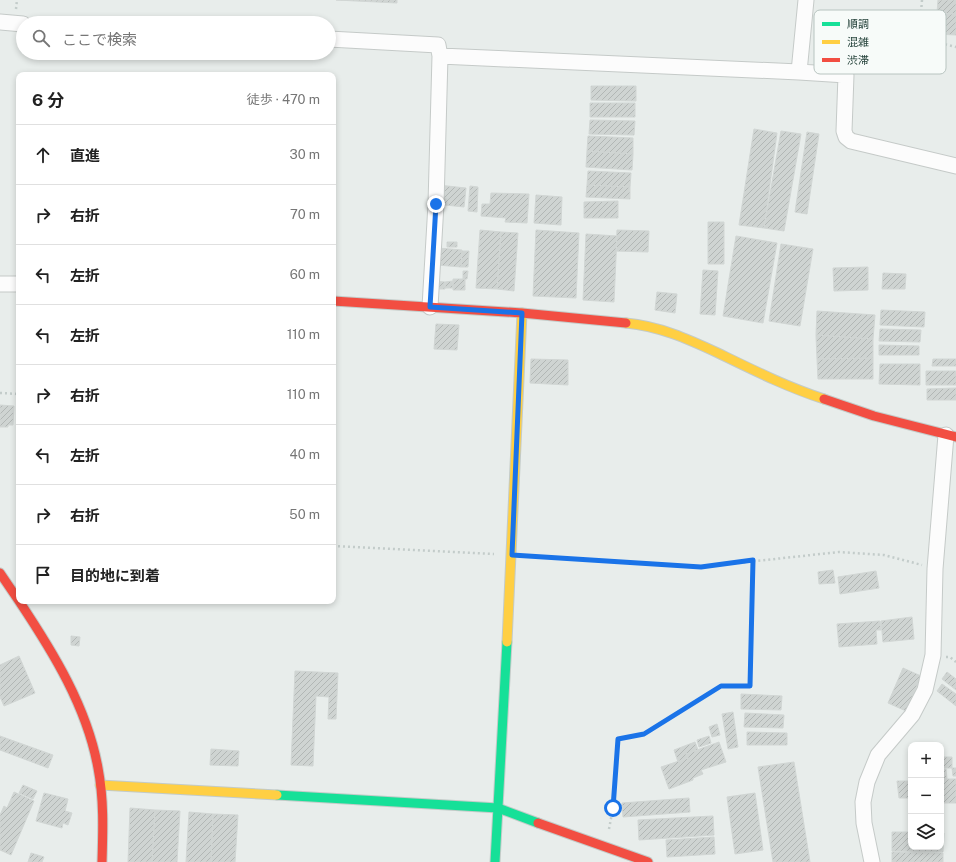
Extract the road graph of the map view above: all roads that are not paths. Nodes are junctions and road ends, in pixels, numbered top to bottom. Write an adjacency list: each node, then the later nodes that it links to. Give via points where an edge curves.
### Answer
1 (806, 0): 6 (street)
2 (0, 22): 3 (street)
3 (16, 23)
4 (336, 39): 5 (street, via 438,45)
5 (440, 56): 6 (street); 13 (street)
6 (799, 72): 7 (street)
7 (814, 73)
8 (830, 74): 9 (street, via 846,75 844,131 851,141)
9 (956, 166)
10 (0, 284): 11 (street)
11 (16, 284)
12 (336, 301): 13 (street)
13 (430, 307): 14 (street)
14 (522, 313): 15 (street, via 642,324 674,333 797,390 874,416); 20 (street)
15 (951, 436): 24 (street, via 935,569 933,655 925,690 912,715 878,756 867,782 864,822)
16 (0, 573): 17 (street)
17 (16, 597)
18 (21, 604): 19 (street, via 74,696 95,754)
19 (100, 785): 20 (street); 21 (street, via 103,818)
20 (498, 808): 22 (street); 23 (street)
21 (102, 862)
22 (495, 862)
23 (648, 862)
24 (872, 862)

